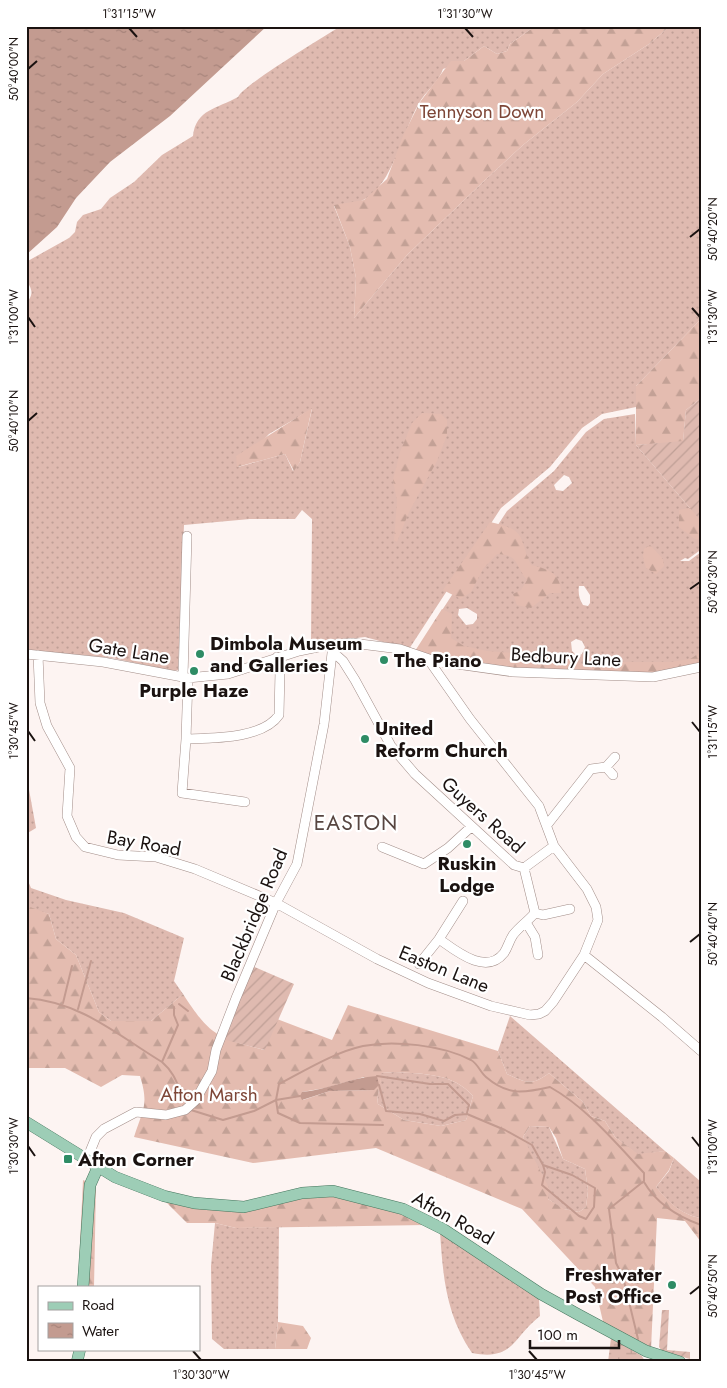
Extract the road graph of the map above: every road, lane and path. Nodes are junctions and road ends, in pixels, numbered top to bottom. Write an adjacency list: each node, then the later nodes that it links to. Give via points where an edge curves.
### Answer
1 (187, 536): 8 (street)
2 (334, 648): 5 (street, Gate Lane); 6 (street, Gate Lane, via 352,643 382,646); 15 (street, Guyers Road, via 391,746 415,774); 20 (street, Blackbridge Road, via 316,775 297,864)
3 (26, 654): 4 (street, Gate Lane)
4 (38, 655): 8 (street, Gate Lane, via 103,662); 20 (street, Bay Road, via 40,703 47,726 70,768 67,816 76,837 85,846 118,855 156,857 196,869)
5 (277, 657): 8 (street, Gate Lane, via 228,674); 9 (street, via 280,671 279,715 275,721 230,737)
6 (428, 659): 7 (street, Bedbury Lane, via 514,672 618,677 653,677); 14 (street, Easton Lane, via 538,806)
7 (701, 667)
8 (186, 677): 9 (street)
9 (186, 739): 13 (street, via 182,793)
10 (615, 756): 11 (street)
11 (606, 767): 12 (street); 14 (street, via 591,769)
12 (613, 775)
13 (245, 802)
14 (547, 825): 16 (street, Easton Lane)
15 (471, 827): 17 (street, via 424,864); 18 (street, Guyers Road, via 514,865)
16 (554, 846): 18 (street, Guyers Road); 26 (street, Easton Lane, via 587,889 596,907 598,920)
17 (382, 847)
18 (524, 868): 22 (street)
19 (463, 901): 24 (street)
20 (276, 903): 26 (street, Easton Lane, via 377,959 428,983 491,1006 530,1015 545,1011); 30 (street, Blackbridge Road, via 223,1031 212,1071 194,1102 185,1110 166,1115 136,1112 100,1133)
21 (570, 909): 22 (street, via 543,915)
22 (534, 913): 23 (street)
23 (527, 924): 24 (street, via 494,961 483,963 456,952); 25 (street, via 535,937)
24 (439, 939): 27 (street)
25 (538, 955)
26 (584, 955): 28 (street)
27 (419, 964)
28 (701, 1051)
29 (28, 1126): 30 (main road, Afton Road)
30 (87, 1159): 31 (main road, Afton Road)
31 (98, 1167): 32 (main road, via 90,1185); 33 (main road, Afton Road, via 136,1186 194,1202 244,1207 302,1193 333,1191 403,1209 443,1229 541,1294 611,1333 646,1351)
32 (83, 1286)
33 (680, 1362)

